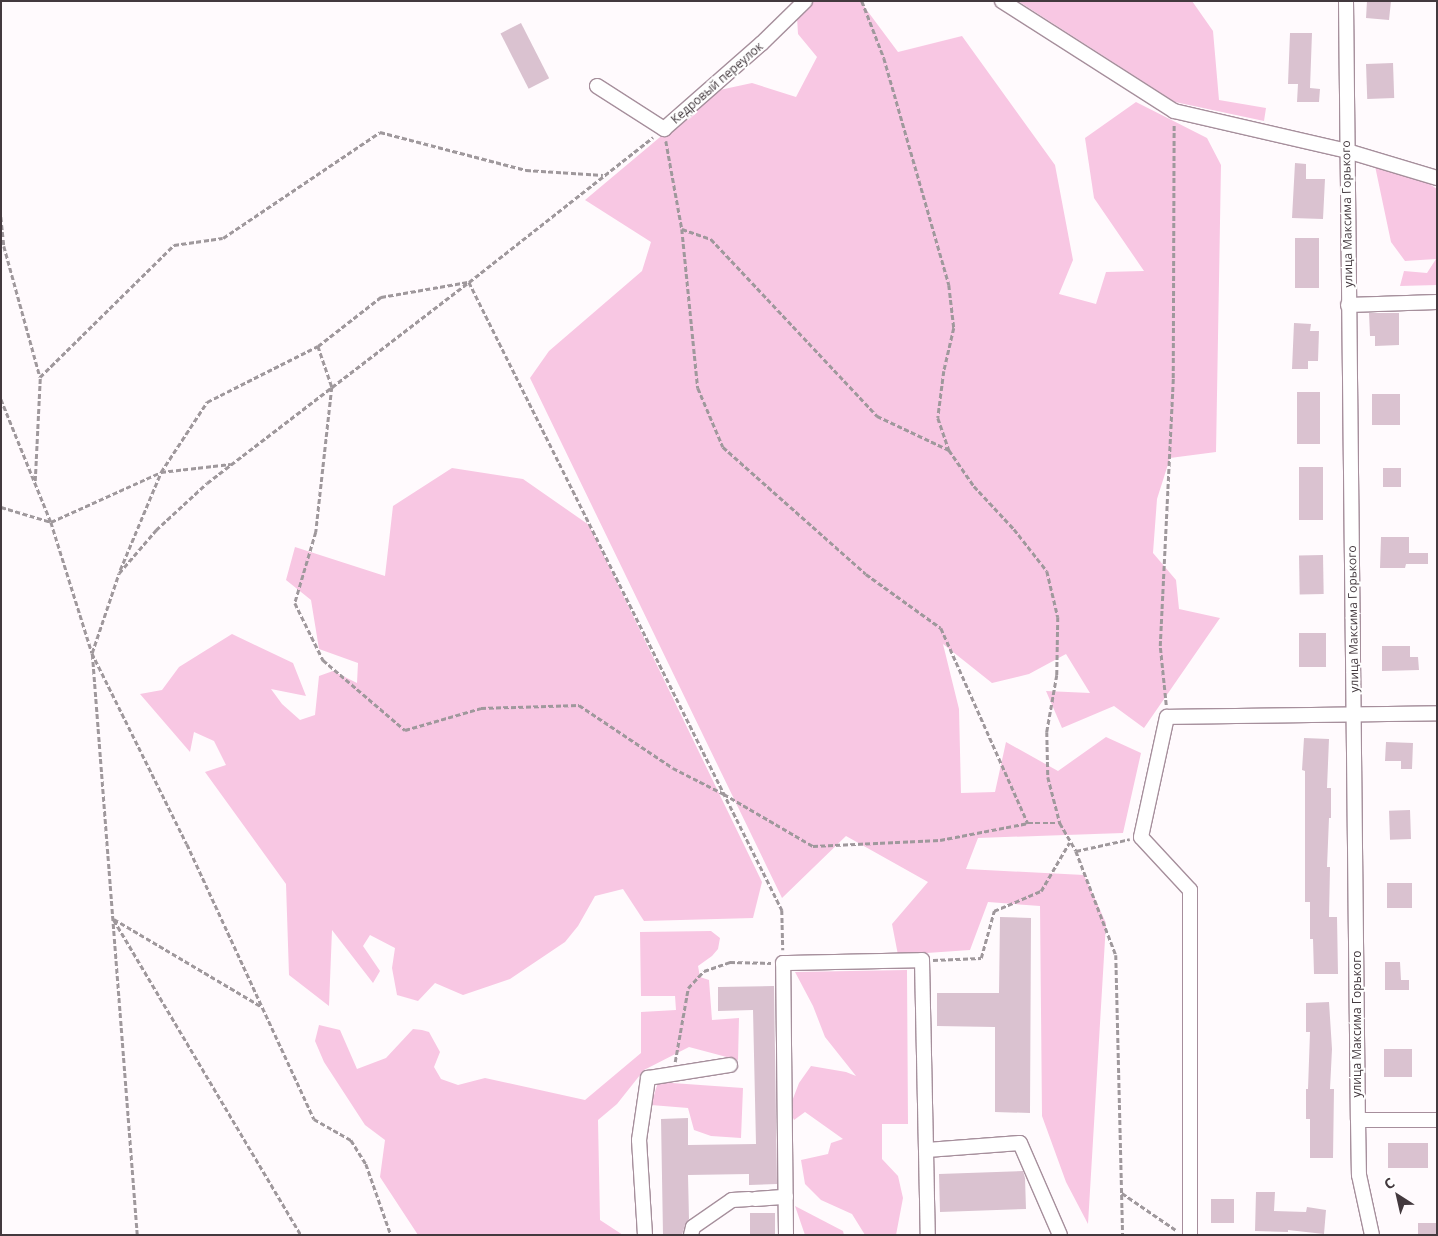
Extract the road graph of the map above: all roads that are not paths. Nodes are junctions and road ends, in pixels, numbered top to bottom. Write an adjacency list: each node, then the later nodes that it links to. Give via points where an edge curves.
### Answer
1 (805, 1): 4 (street, Кедровый переулок, via 664,129)
2 (1002, 1): 5 (street, via 1174,112)
3 (1346, 1): 5 (street, улица Максима Горького)
4 (597, 86)
5 (1347, 150): 6 (street); 8 (street, улица Максима Горького)
6 (1437, 178)
7 (1437, 302): 8 (street)
8 (1348, 305): 9 (street, улица Максима Горького)
9 (1354, 713): 10 (street); 12 (street, улица Максима Горького); 22 (street, via 1167,717 1141,837 1190,890)
10 (1437, 713)
11 (730, 1065): 16 (street, via 648,1078 639,1140)
12 (1358, 1120): 13 (street); 23 (street, улица Максима Горького, via 1359,1175)
13 (1437, 1120)
14 (928, 1150): 15 (street, via 922,960 784,963); 20 (street); 21 (street, via 1020,1143)
15 (786, 1196): 18 (street, via 732,1200 693,1227); 19 (street)
16 (645, 1230): 17 (street, via 654,1231)
17 (657, 1235)
18 (691, 1235)
19 (786, 1235)
20 (928, 1235)
21 (1060, 1235)
22 (1190, 1235)
23 (1372, 1235)

